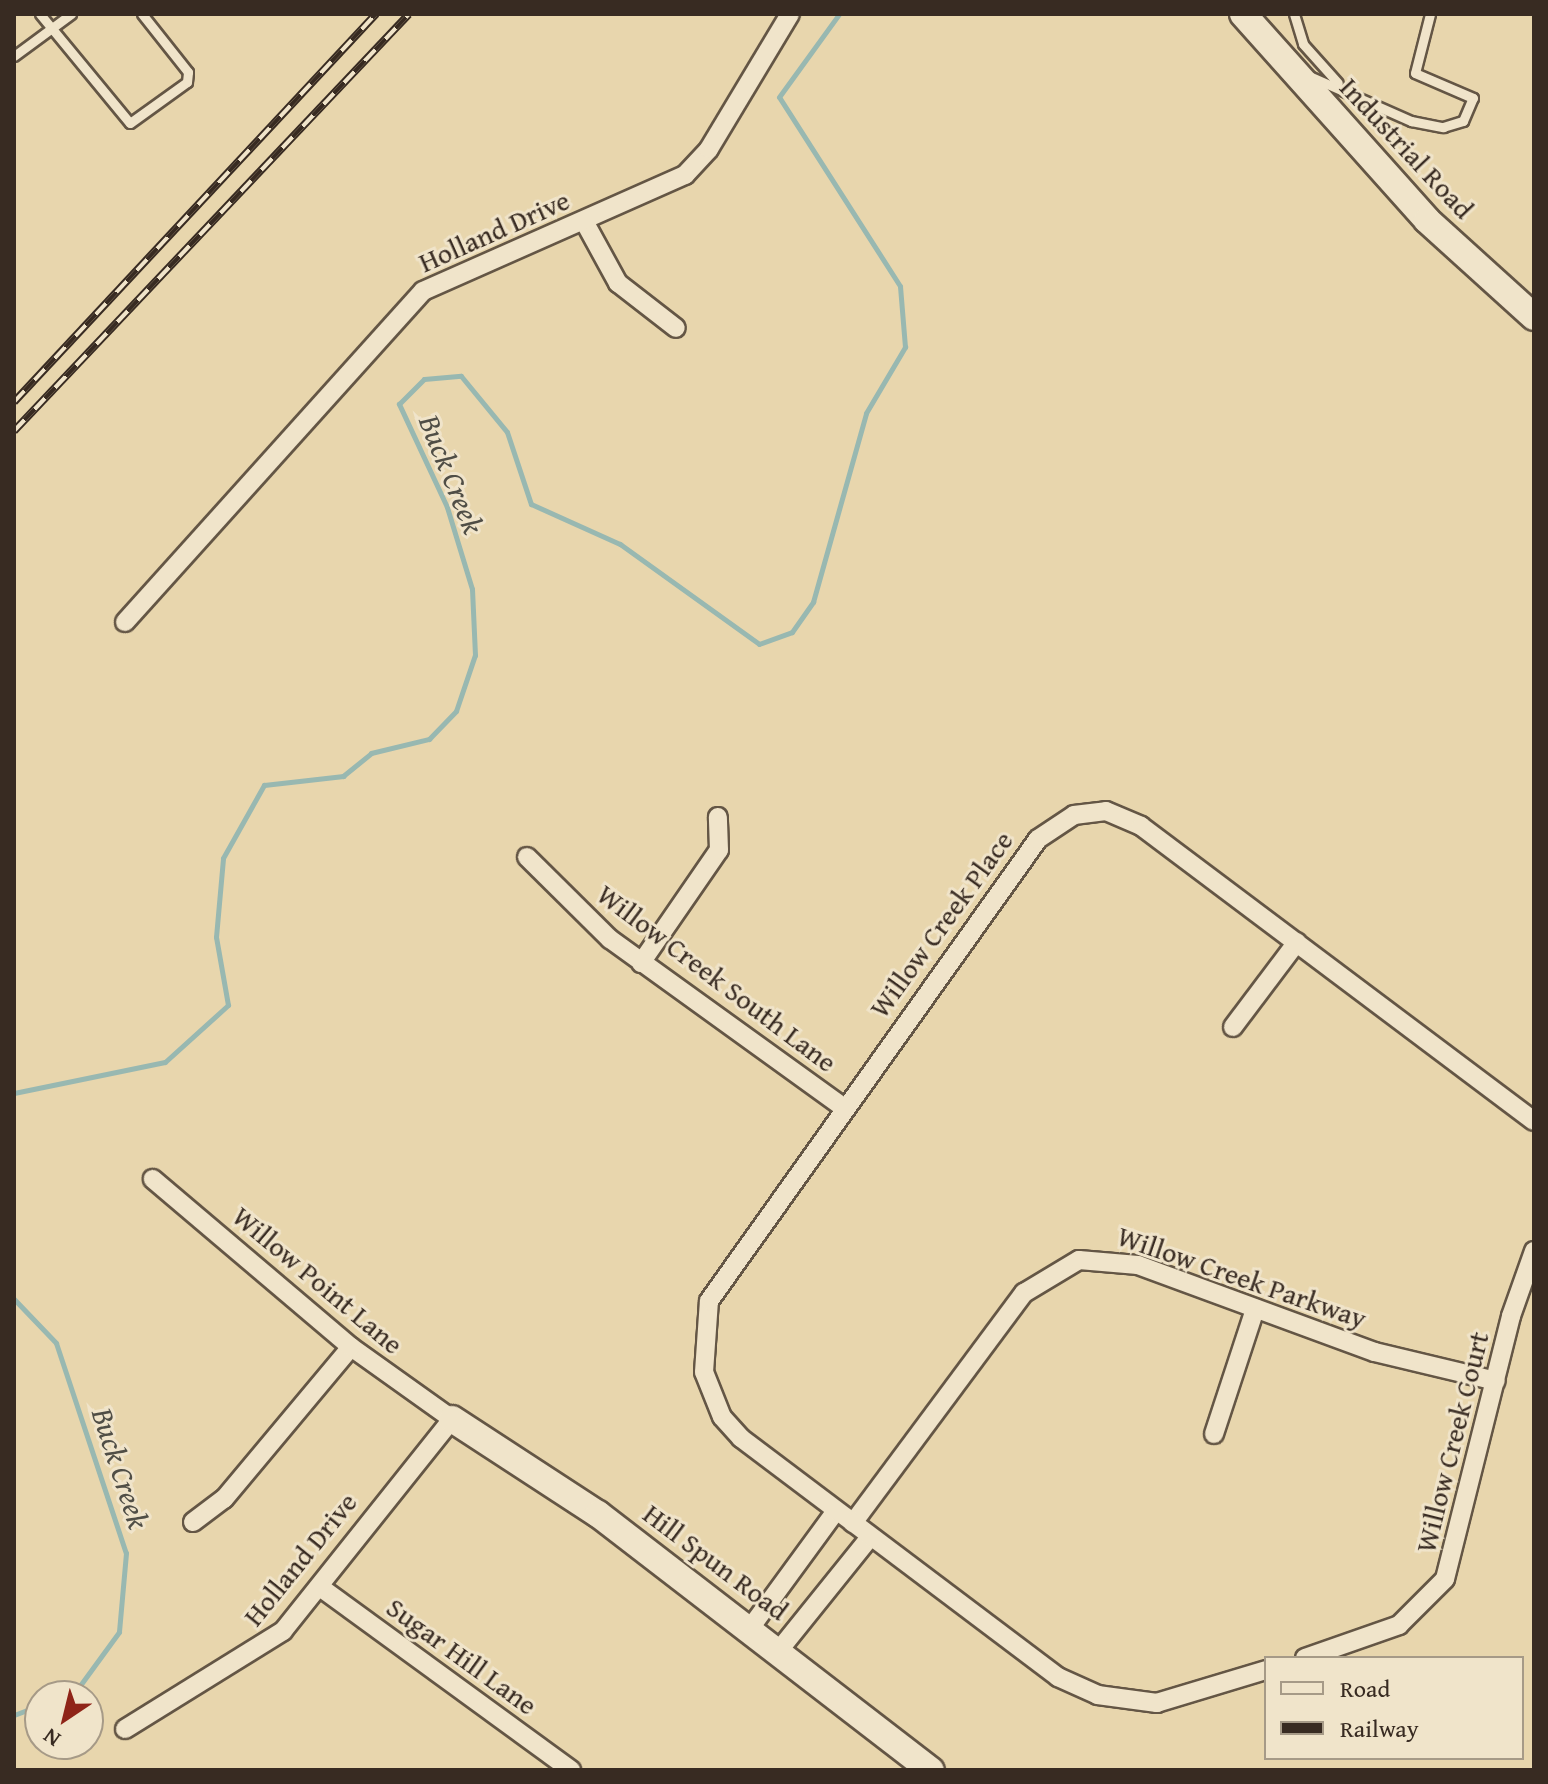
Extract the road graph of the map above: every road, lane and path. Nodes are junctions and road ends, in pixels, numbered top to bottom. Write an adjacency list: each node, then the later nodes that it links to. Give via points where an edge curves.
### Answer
1 (40, 14): 8 (lane)
2 (71, 14): 8 (lane)
3 (142, 14): 8 (lane, via 188,72 187,82 130,123)
4 (790, 14): 12 (street, Holland Drive, via 699,162 664,188)
5 (1243, 14): 10 (street, Industrial Road)
6 (1294, 14): 11 (lane, via 1303,44)
7 (1430, 14): 11 (lane, via 1415,73 1473,98 1463,121 1443,127 1411,121)
8 (52, 29): 9 (lane)
9 (14, 56)
10 (1292, 72): 11 (lane); 13 (street, Industrial Road, via 1427,220)
11 (1341, 86)
12 (584, 221): 14 (street, via 618,283); 15 (street, Holland Drive, via 423,291)
13 (1534, 317)
14 (676, 328)
15 (125, 622)
16 (718, 817): 19 (street, via 719,850)
17 (527, 857): 19 (street, Willow Creek South Lane)
18 (1297, 942): 20 (street); 21 (street, Willow Creek Place, via 1141,826 1106,811 1074,815 1038,839); 22 (street, Willow Creek Place)
19 (641, 963): 21 (street, Willow Creek South Lane)
20 (1233, 1027)
21 (843, 1107): 30 (street, Willow Creek Place, via 717,1285 702,1330 704,1372 722,1417)
22 (1534, 1121)
23 (153, 1179): 26 (street, Willow Point Lane)
24 (1534, 1251): 27 (street, Willow Creek Court)
25 (1255, 1309): 27 (street, Willow Creek Parkway, via 1375,1352); 29 (street); 32 (street, Willow Creek Parkway, via 1114,1259 1056,1268 1024,1293)
26 (351, 1347): 28 (street, Willow Point Lane); 31 (street, via 224,1499)
27 (1496, 1381): 37 (street, Willow Creek Court, via 1445,1579 1399,1625)
28 (452, 1419): 34 (street, Holland Drive); 35 (street, Hill Spun Road)
29 (1214, 1434)
30 (836, 1511): 32 (street, Willow Creek Place); 35 (street)
31 (193, 1522)
32 (853, 1523): 33 (street)
33 (870, 1537): 36 (street); 38 (street, via 1058,1677 1098,1695 1157,1703)
34 (320, 1587): 39 (street, Holland Drive, via 271,1643); 40 (street, Sugar Hill Lane)
35 (751, 1627): 36 (street, Hill Spun Road)
36 (780, 1649): 41 (street, Hill Spun Road)
37 (1311, 1656)
38 (1264, 1671)
39 (125, 1729)
40 (571, 1770)
41 (931, 1770)

